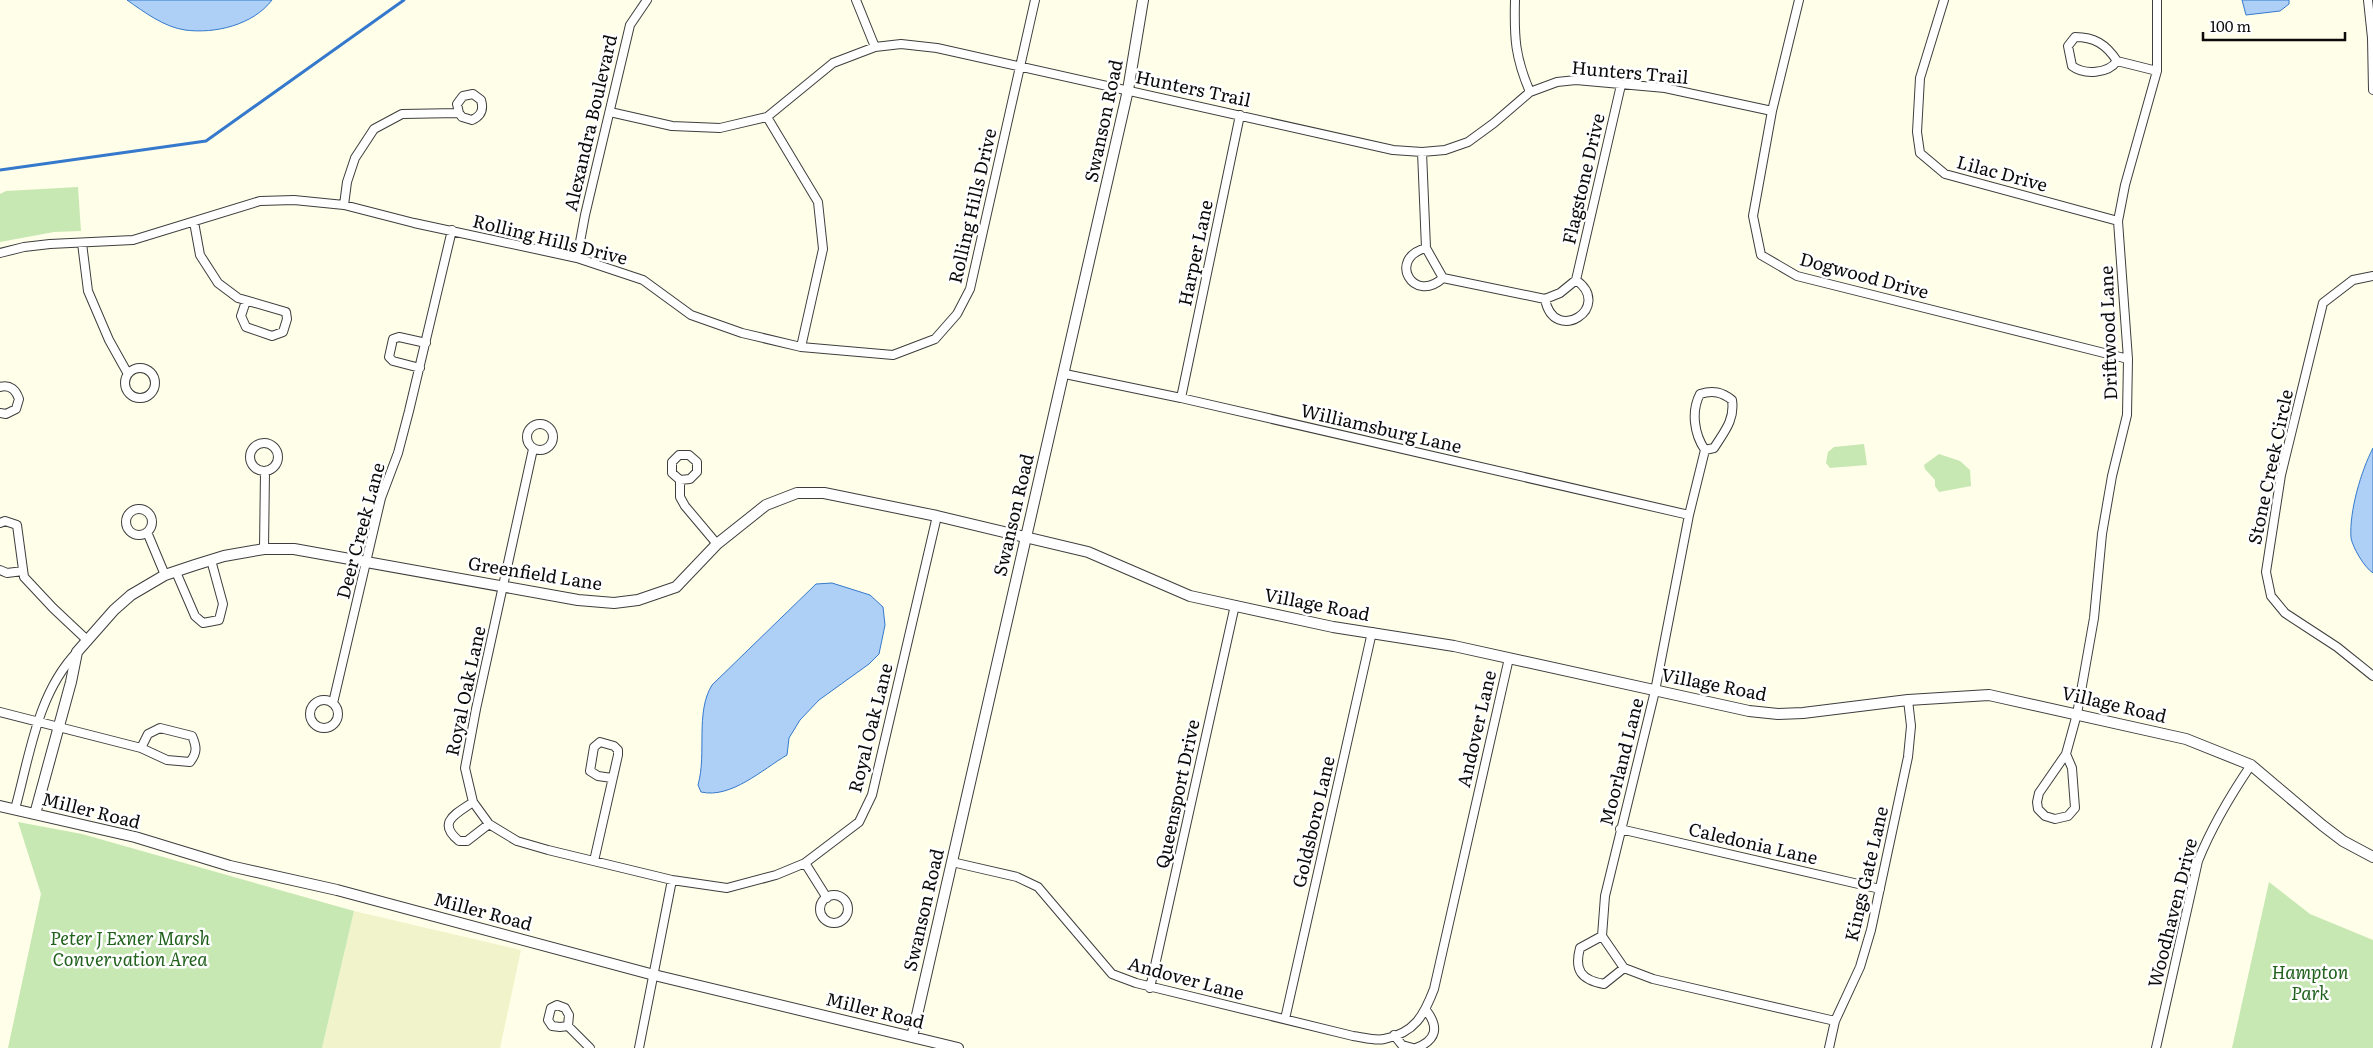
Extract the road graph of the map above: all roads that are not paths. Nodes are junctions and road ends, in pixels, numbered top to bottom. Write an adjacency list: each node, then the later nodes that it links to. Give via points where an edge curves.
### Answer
1 (647, 0): 19 (street, Alexandra Boulevard, via 630,25)
2 (856, 0): 10 (street)
3 (1035, 0): 12 (street, Rolling Hills Drive)
4 (1143, 0): 15 (street, Swanson Road)
5 (1515, 0): 17 (street, via 1514,35 1519,66)
6 (1799, 0): 18 (street, Dogwood Drive)
7 (1944, 0): 25 (street, Lilac Drive, via 1920,78 1917,132 1920,153 1945,174)
8 (2157, 0): 13 (street, Driftwood Lane)
9 (2368, 0): 16 (street)
10 (875, 46): 12 (street, Hunters Trail, via 901,44 937,48); 22 (street, Hunters Trail, via 832,63)
11 (2117, 60): 11 (street, via 2112,52 2091,37 2075,37 2068,46 2072,66 2080,72 2114,66); 13 (street)
12 (1020, 66): 15 (street, Hunters Trail); 38 (street, Rolling Hills Drive, via 981,248 970,288 957,314 935,339 893,355)
13 (2157, 71): 25 (street, Driftwood Lane)
14 (1621, 84): 17 (street, Hunters Trail, via 1576,80 1557,82); 18 (street, Hunters Trail, via 1665,88); 34 (street, Flagstone Drive)
15 (1128, 90): 21 (street, Hunters Trail); 42 (street, Swanson Road)
16 (2373, 90)
17 (1530, 92): 23 (street, Hunters Trail, via 1468,142 1445,150)
18 (1772, 111): 39 (street, Dogwood Drive, via 1754,216 1761,255 1797,276)
19 (610, 112): 22 (street, Hunters Trail, via 672,126 720,128); 31 (street, Alexandra Boulevard)
20 (459, 113): 24 (street, via 402,114 374,128 355,158)
21 (1240, 115): 23 (street, Hunters Trail, via 1393,150); 44 (street, Harper Lane)
22 (767, 117): 38 (street, via 818,202 824,249)
23 (1422, 152): 29 (street)
24 (344, 206): 26 (street, Rolling Hills Drive, via 294,200 260,201); 27 (street, Rolling Hills Drive)
25 (2118, 221): 39 (street, Driftwood Lane)
26 (194, 222): 28 (street, Rolling Hills Drive, via 133,240); 36 (street, via 200,255 218,283)
27 (452, 230): 31 (street, Rolling Hills Drive); 37 (street, Deer Creek Lane)
28 (82, 243): 30 (street, Rolling Hills Drive, via 24,247); 41 (street, via 88,291)
29 (1426, 248): 33 (street); 33 (street, via 1415,251 1407,260 1406,272 1412,282 1422,287 1434,286)
30 (0, 253)
31 (577, 258): 38 (street, Rolling Hills Drive, via 643,280 691,315 742,333)
32 (2373, 276): 69 (street, Stone Creek Circle, via 2353,280 2323,303 2281,475 2266,572 2271,596 2285,613 2337,647)
33 (1442, 278): 35 (street)
34 (1576, 280): 35 (street, via 1560,294); 35 (street, via 1584,285 1589,303 1579,318 1561,321 1552,316)
35 (1545, 299)
36 (246, 301): 36 (street, via 286,312 283,332 272,336 246,327 241,316)
37 (426, 343): 40 (street, Deer Creek Lane); 40 (street, via 399,337 393,339 389,357 394,362)
38 (802, 347)
39 (2128, 359): 74 (street, Driftwood Lane, via 2127,415 2102,534 2094,618)
40 (420, 368): 58 (street, Deer Creek Lane, via 398,453 381,498)
41 (128, 374)
42 (1065, 374): 44 (street, Williamsburg Lane); 54 (street, Swanson Road)
43 (0, 387): 45 (street, via 14,390 19,399 16,409)
44 (1181, 398): 51 (street, Williamsburg Lane)
45 (0, 414)
46 (534, 449): 63 (street, Royal Oak Lane)
47 (1705, 450): 47 (street, via 1714,448 1731,423 1732,400 1725,394 1709,391 1700,394 1695,405 1698,439); 51 (street, Moorland Lane)
48 (265, 471): 56 (street)
49 (680, 480): 55 (street, via 680,497 685,506)
50 (937, 516): 54 (street, Greenfield Lane); 55 (street, Greenfield Lane, via 824,493 797,493 766,505); 90 (street, Royal Oak Lane, via 872,794 859,822)
51 (1690, 516): 70 (street, Moorland Lane)
52 (0, 523): 60 (street, via 5,521 17,525)
53 (147, 532): 62 (street)
54 (1026, 538): 64 (street, Village Road, via 1088,552 1190,596); 89 (street, Swanson Road)
55 (717, 544): 63 (street, Greenfield Lane, via 676,587 638,600 614,604)
56 (264, 549): 57 (street, Greenfield Lane); 58 (street, Greenfield Lane, via 294,549)
57 (211, 560): 61 (street, Greenfield Lane); 61 (street, via 223,604 219,620 202,623 195,616)
58 (366, 562): 63 (street, Greenfield Lane); 72 (street, Deer Creek Lane)
59 (0, 570): 60 (street, via 7,573)
60 (23, 571): 66 (street, via 24,577)
61 (176, 572): 62 (street, Greenfield Lane)
62 (165, 576): 66 (street, Greenfield Lane, via 130,595)
63 (504, 586): 81 (street, Royal Oak Lane, via 465,768)
64 (1235, 605): 65 (street, Village Road, via 1332,627); 97 (street, Queensport Drive)
65 (1372, 632): 68 (street, Village Road); 99 (street, Goldsboro Lane)
66 (87, 640): 67 (street, Greenfield Lane)
67 (77, 652): 75 (street, Greenfield Lane, via 54,682); 76 (street, Greenfield Lane)
68 (1508, 658): 70 (street, Village Road); 98 (street, Andover Lane, via 1434,989)
69 (2373, 676)
70 (1655, 691): 71 (street, Village Road, via 1778,714); 86 (street, Moorland Lane)
71 (1908, 700): 74 (street, Village Road, via 1989,694); 92 (street, Kings Gate Lane, via 1911,726 1908,757)
72 (333, 703)
73 (0, 712): 75 (street)
74 (2077, 714): 78 (street, Driftwood Lane); 79 (street, Village Road, via 2186,739)
75 (37, 723): 76 (street); 83 (street, Greenfield Lane)
76 (57, 728): 77 (street); 84 (street, Greenfield Lane)
77 (141, 748): 77 (street, via 167,760 190,762 196,754 192,736 160,728 148,734)
78 (2066, 754): 78 (street, Driftwood Lane, via 2039,793 2037,802 2038,809 2054,819 2068,816 2075,808 2072,768)
79 (2251, 765): 87 (street, Village Road, via 2343,841); 109 (street, Woodhaven Drive, via 2220,813 2198,861)
80 (612, 778): 80 (street, via 618,750 600,742 594,747 590,771); 88 (street)
81 (473, 802): 85 (street, Royal Oak Lane); 85 (street, via 451,818 448,825 450,834 459,842 467,841)
82 (0, 806): 83 (street, Miller Road)
83 (15, 809): 84 (street, Miller Road)
84 (35, 814): 96 (street, Miller Road)
85 (489, 824): 88 (street, Royal Oak Lane, via 517,841)
86 (1620, 829): 92 (street, Caledonia Lane); 94 (street, Moorland Lane, via 1605,896)
87 (2373, 857)
88 (594, 861): 91 (street, Royal Oak Lane)
89 (952, 862): 97 (street, Andover Lane, via 1017,877 1038,887 1112,974); 103 (street, Swanson Road)
90 (805, 863): 91 (street, Royal Oak Lane, via 776,875 727,888); 93 (street)
91 (672, 880): 96 (street)
92 (1880, 889): 100 (street, Kings Gate Lane, via 1860,967)
93 (827, 898)
94 (1602, 936): 95 (street); 95 (street, via 1580,948 1577,961 1581,973 1591,982 1604,984)
95 (1624, 968): 100 (street, via 1653,979)
96 (654, 975): 103 (street, Miller Road); 105 (street)
97 (1150, 988): 99 (street, Andover Lane)
98 (1426, 1010): 102 (street, Andover Lane, via 1407,1031); 107 (street, via 1434,1020 1434,1033 1427,1044)
99 (1285, 1019): 102 (street, Andover Lane, via 1353,1036 1383,1039)
100 (1835, 1021): 108 (street, Kings Gate Lane)
101 (568, 1026): 104 (street)
102 (1394, 1036): 107 (street, via 1402,1045)
103 (912, 1037): 106 (street, Miller Road)
104 (590, 1048)
105 (639, 1048)
106 (958, 1048)
107 (1415, 1048)
108 (1829, 1048)
109 (2156, 1048)

